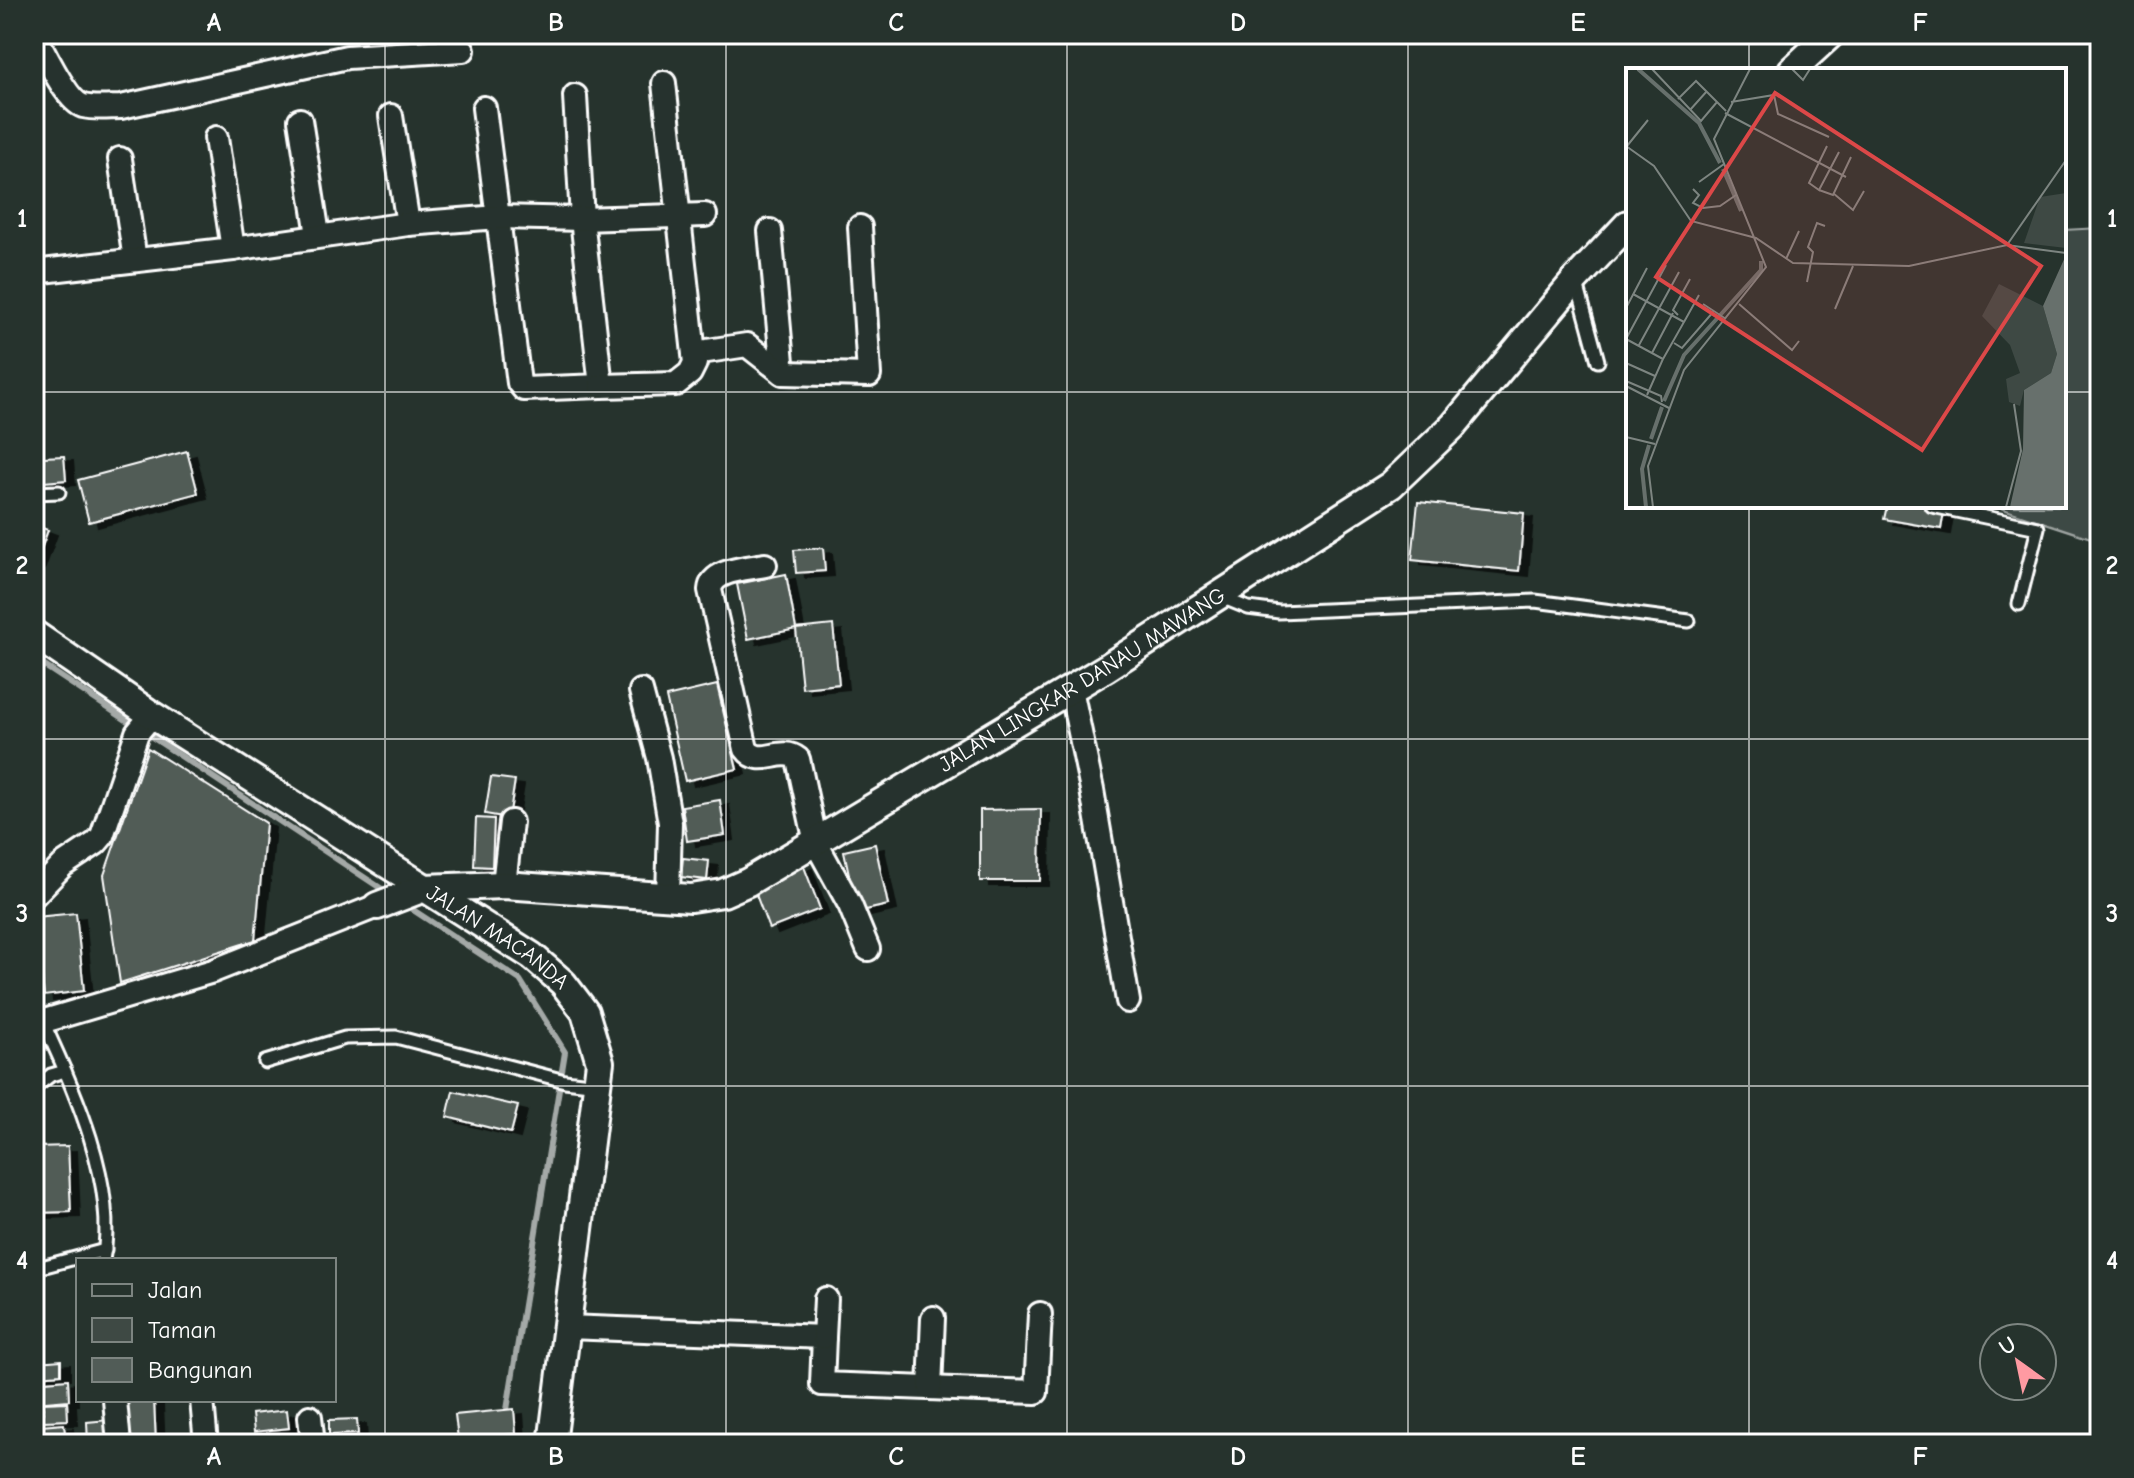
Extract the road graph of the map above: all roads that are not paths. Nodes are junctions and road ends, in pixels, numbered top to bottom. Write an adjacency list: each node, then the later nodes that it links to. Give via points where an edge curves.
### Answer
1 (34, 34): 3 (street, via 67,92 88,107 121,107 347,57)
2 (1831, 34): 4 (street)
3 (463, 50)
4 (1805, 65)
5 (664, 83): 14 (street)
6 (575, 96): 15 (street)
7 (484, 108): 13 (street)
8 (391, 116): 16 (street)
9 (300, 120): 20 (street)
10 (216, 138): 21 (street)
11 (120, 159): 22 (street)
12 (705, 215): 14 (street)
13 (499, 217): 15 (street); 16 (street); 28 (street, via 519,383 524,389)
14 (679, 218): 15 (street); 25 (street)
15 (582, 219): 28 (street)
16 (408, 224): 20 (street)
17 (1626, 226): 24 (street, JALAN LINGKAR DANAU MAWANG)
18 (860, 227): 27 (street, via 869,375)
19 (770, 231): 27 (street)
20 (318, 235): 21 (street)
21 (233, 249): 22 (street)
22 (135, 260): 23 (street)
23 (34, 272)
24 (1576, 279): 26 (lane); 33 (street, JALAN LINGKAR DANAU MAWANG, via 1453,426 1391,485)
25 (694, 353): 27 (street, via 747,345); 28 (street, via 690,373 676,384)
26 (1598, 361)
27 (783, 373)
28 (601, 386)
29 (59, 492): 30 (lane)
30 (34, 493)
31 (1942, 508): 34 (lane, via 2038,528)
32 (765, 565): 41 (street, via 717,576 710,590 746,749 757,759 785,754 798,759)
33 (1217, 595): 35 (lane, via 1248,608 1279,612 1535,601); 37 (street, JALAN LINGKAR DANAU MAWANG)
34 (2019, 604)
35 (1689, 621)
36 (34, 634): 39 (street, JALAN MACANDA)
37 (1071, 689): 41 (street, JALAN LINGKAR DANAU MAWANG); 48 (street)
38 (641, 691): 45 (street, via 670,823)
39 (146, 723): 43 (street, JALAN MACANDA); 44 (street, via 102,836)
40 (511, 822): 42 (street)
41 (816, 843): 45 (street, JALAN LINGKAR DANAU MAWANG, via 723,893); 47 (street)
42 (504, 885): 43 (street, JALAN LINGKAR DANAU MAWANG); 45 (street, JALAN LINGKAR DANAU MAWANG)
43 (416, 891): 46 (street, JALAN LINGKAR DANAU MAWANG); 52 (street, JALAN MACANDA, via 532,956 563,983 585,1012 600,1062)
44 (34, 895)
45 (668, 897)
46 (377, 906): 49 (street, via 213,971)
47 (868, 949)
48 (1128, 1001)
49 (42, 1026): 51 (lane)
50 (265, 1062): 52 (lane, via 345,1038 396,1037)
51 (65, 1071): 53 (lane); 54 (lane, via 103,1189)
52 (593, 1085): 60 (street, JALAN MACANDA)
53 (34, 1088)
54 (104, 1255)
55 (76, 1261): 56 (lane)
56 (34, 1269)
57 (826, 1299): 61 (street)
58 (1040, 1314): 62 (street, via 1036,1392)
59 (933, 1318): 62 (street)
60 (567, 1327): 61 (street); 69 (street, JALAN MACANDA)
61 (824, 1337): 62 (street, via 822,1384)
62 (930, 1388)
63 (115, 1402): 66 (street)
64 (202, 1402): 67 (street)
65 (310, 1417): 68 (street)
66 (119, 1444)
67 (206, 1444)
68 (313, 1444)
69 (552, 1444)

